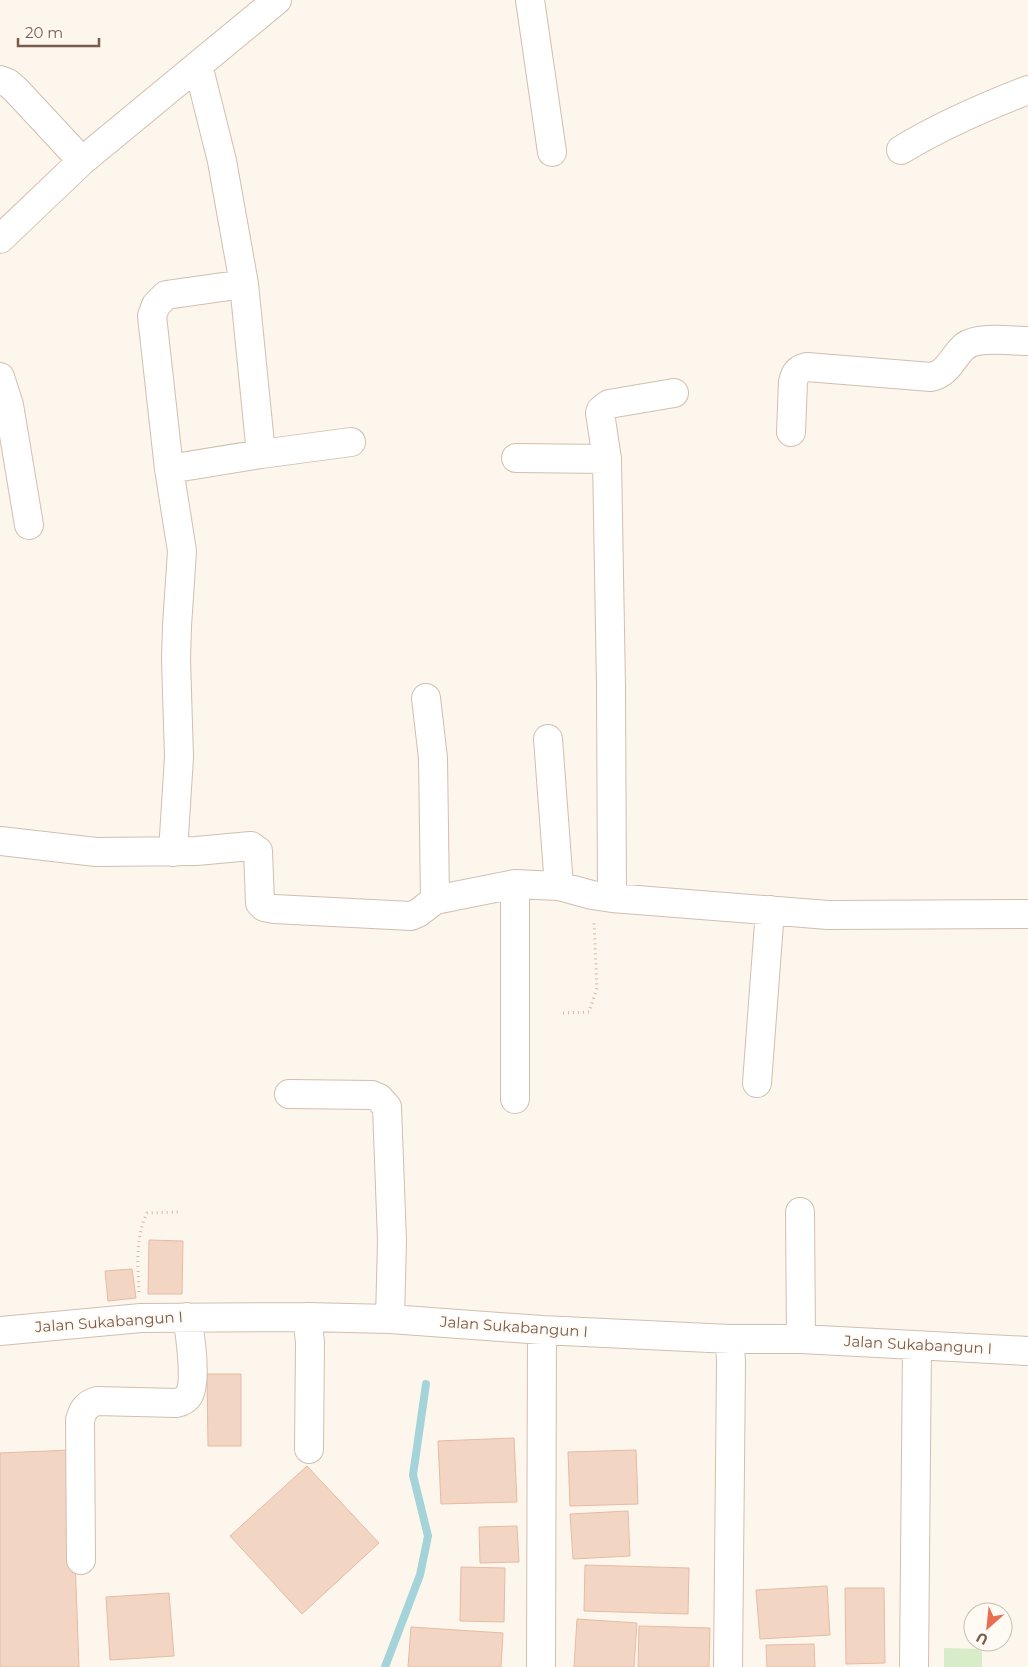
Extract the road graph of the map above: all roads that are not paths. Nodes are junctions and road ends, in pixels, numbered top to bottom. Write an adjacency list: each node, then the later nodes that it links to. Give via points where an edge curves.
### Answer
1 (530, 0): 7 (street)
2 (270, 3): 3 (street)
3 (198, 65): 8 (street); 10 (street, via 222,161)
4 (0, 80): 8 (street, via 16,90)
5 (1028, 90): 6 (street, via 976,110)
6 (902, 150)
7 (552, 152)
8 (82, 161): 9 (street)
9 (0, 239)
10 (244, 284): 16 (street); 19 (street, via 166,295 153,310)
11 (1028, 341): 14 (street, via 985,340 966,345 942,373 931,377 800,368 794,374)
12 (0, 377): 20 (street, via 9,404)
13 (674, 393): 18 (street, via 609,404 601,410)
14 (791, 432)
15 (351, 442): 16 (street)
16 (261, 454): 19 (street)
17 (516, 458): 18 (street)
18 (607, 460): 27 (street, via 611,686)
19 (170, 469): 24 (street, via 182,551 176,659 179,757)
20 (29, 525)
21 (426, 698): 28 (street, via 432,758)
22 (548, 740): 26 (street)
23 (0, 841): 24 (street, via 96,852)
24 (173, 852): 28 (street, via 254,847 258,851 260,903 267,908 411,916)
25 (515, 884): 26 (street); 28 (street); 33 (street)
26 (559, 886): 27 (street)
27 (602, 896): 29 (street)
28 (435, 900)
29 (770, 910): 30 (street, via 828,914); 31 (street)
30 (1028, 914)
31 (757, 1083)
32 (289, 1094): 35 (street, via 372,1096 379,1098 387,1107 392,1241)
33 (515, 1099)
34 (800, 1212): 41 (street)
35 (390, 1314): 37 (street, Jalan Sukabangun I); 38 (street, Jalan Sukabangun I)
36 (187, 1317): 37 (street, Jalan Sukabangun I); 39 (street, Jalan Sukabangun I); 45 (street, via 192,1350 191,1389 185,1400 176,1403 97,1401 82,1412)
37 (308, 1326): 44 (street)
38 (542, 1330): 40 (street, Jalan Sukabangun I); 46 (street)
39 (0, 1331)
40 (730, 1339): 41 (street, Jalan Sukabangun I); 47 (street)
41 (801, 1339): 42 (street, Jalan Sukabangun I)
42 (917, 1346): 43 (street, Jalan Sukabangun I); 48 (street)
43 (1028, 1351)
44 (308, 1449)
45 (81, 1560)
46 (541, 1667)
47 (728, 1667)
48 (914, 1667)

